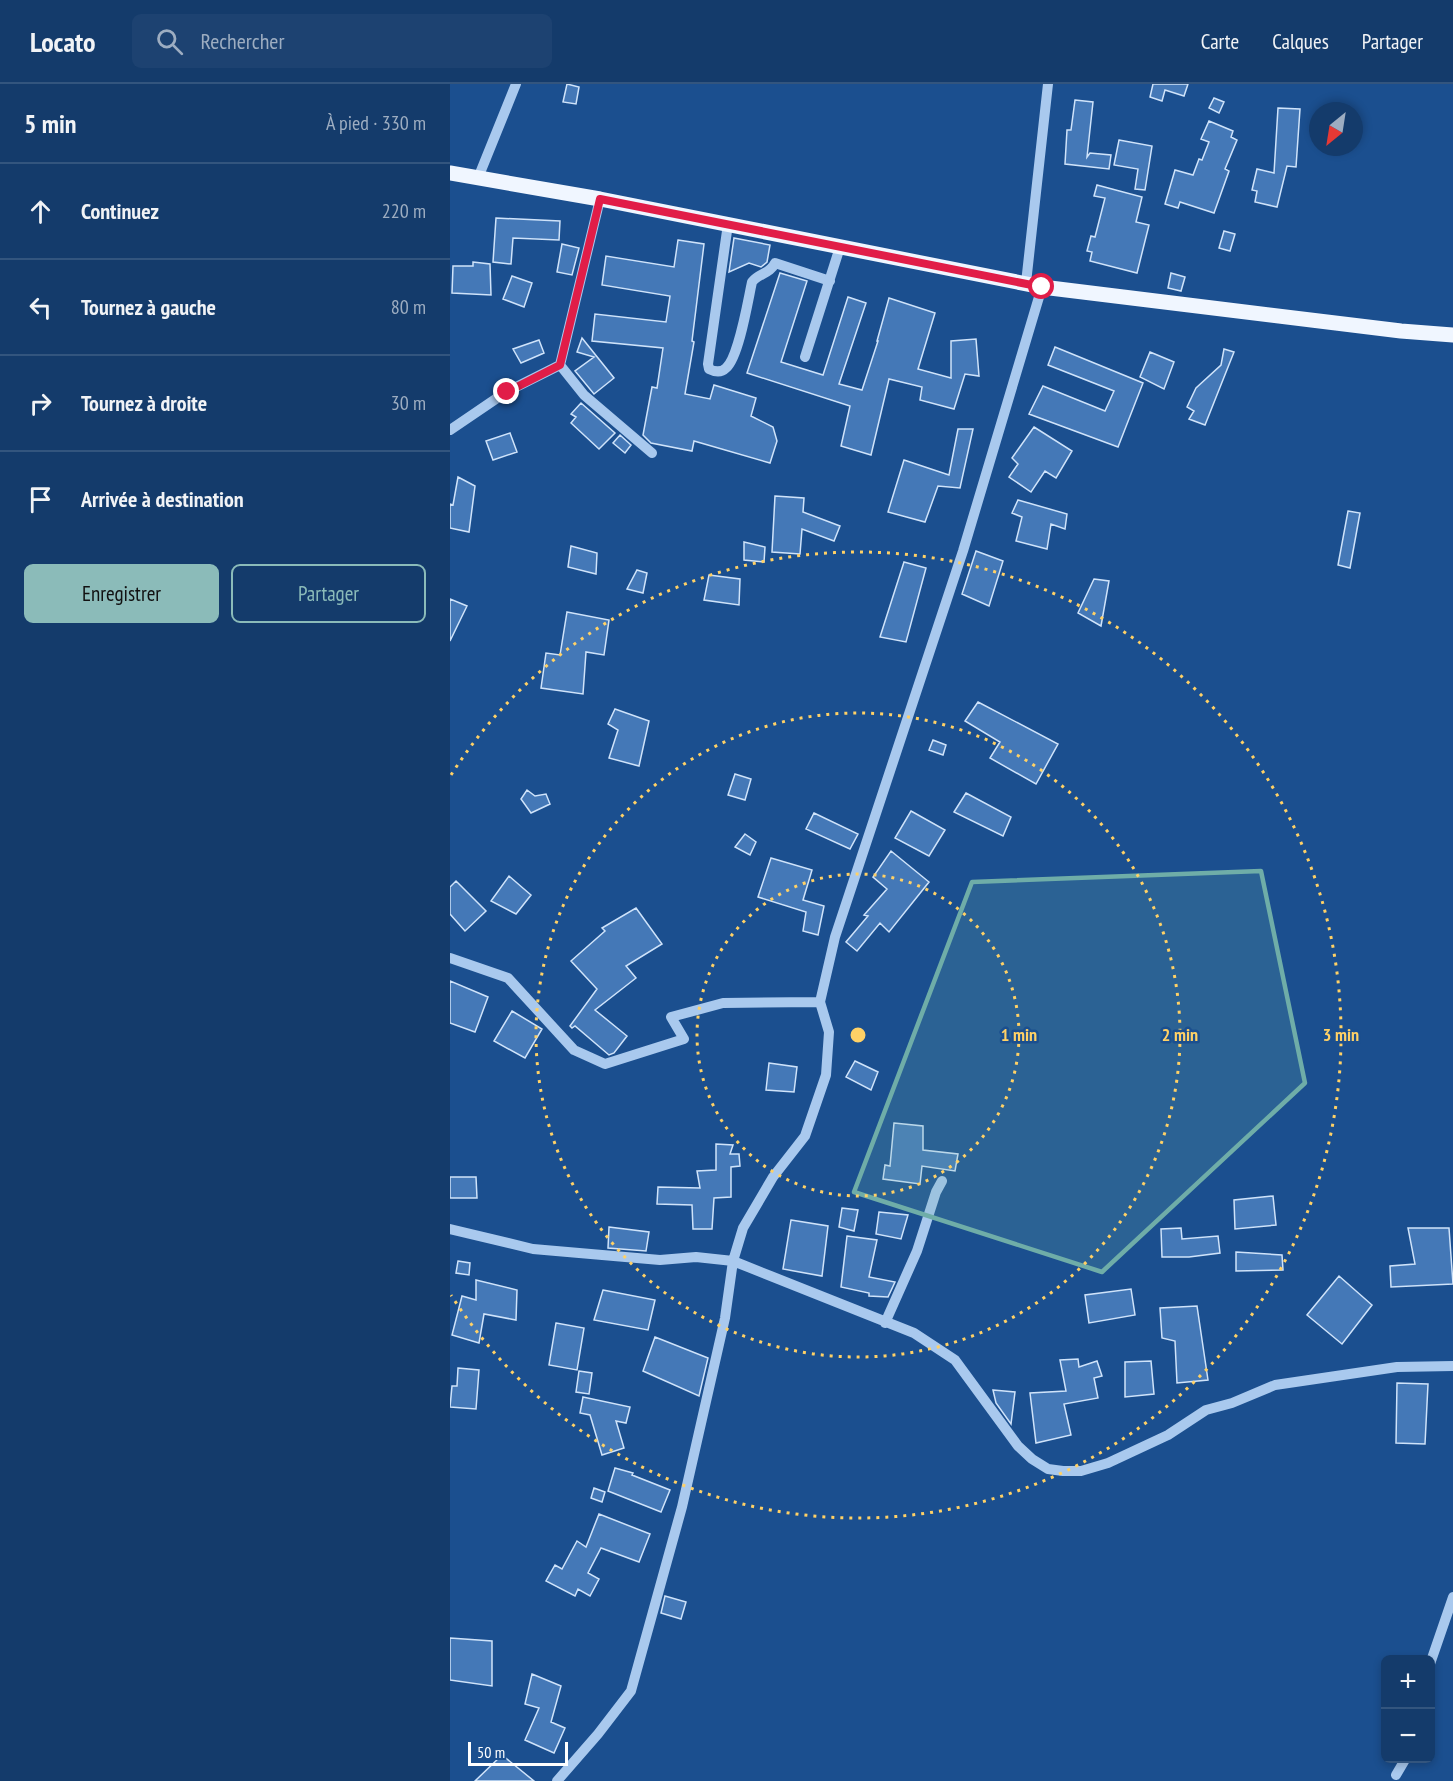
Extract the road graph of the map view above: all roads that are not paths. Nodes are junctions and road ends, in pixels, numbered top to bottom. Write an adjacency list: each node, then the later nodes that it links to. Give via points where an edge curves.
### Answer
1 (516, 84): 4 (street)
2 (1048, 84): 9 (street)
3 (450, 173): 4 (main road)
4 (478, 178): 5 (main road)
5 (600, 199): 6 (main road); 13 (street)
6 (728, 224): 7 (main road); 8 (street, via 708,364 714,372 727,367 734,356 757,275 766,273 775,263)
7 (840, 247): 8 (street); 9 (main road)
8 (830, 281): 12 (street)
9 (1026, 283): 10 (main road)
10 (1042, 287): 11 (main road); 17 (street, via 963,551 835,936)
11 (1453, 335)
12 (805, 357)
13 (560, 365): 14 (street, via 507,392); 15 (street, via 584,395)
14 (450, 430)
15 (652, 453)
16 (450, 958): 17 (street, via 508,978 574,1050 606,1064 684,1039 671,1017 723,1004)
17 (820, 1002): 20 (street, via 829,1032 826,1075 805,1136 773,1177 743,1228)
18 (942, 1181): 21 (street)
19 (450, 1229): 20 (street, via 533,1249 660,1260)
20 (733, 1260): 21 (street); 27 (street, via 725,1318 682,1507 631,1691)
21 (885, 1323): 22 (street, via 914,1333 955,1360 1018,1446 1048,1468 1063,1471 1081,1471 1108,1463 1168,1435 1206,1410 1275,1385 1397,1367)
22 (1453, 1366)
23 (1453, 1597): 24 (street)
24 (1434, 1655)
25 (1403, 1763): 26 (street)
26 (1396, 1775)
27 (557, 1781)

